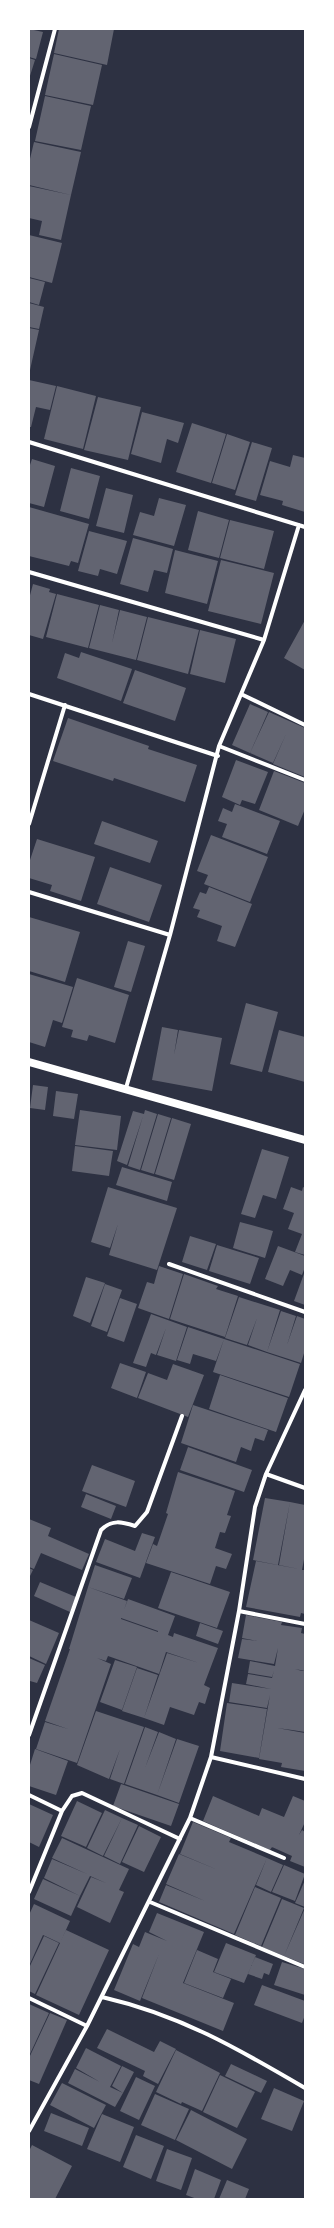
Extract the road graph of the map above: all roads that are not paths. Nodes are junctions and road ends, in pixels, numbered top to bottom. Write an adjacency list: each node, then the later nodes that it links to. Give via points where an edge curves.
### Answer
1 (55, 29): 2 (street)
2 (29, 127)
3 (29, 442): 4 (street)
4 (299, 525): 5 (street); 7 (street)
5 (305, 527)
6 (29, 572): 7 (street)
7 (264, 640): 9 (street)
8 (29, 694): 10 (street)
9 (243, 695): 11 (street); 12 (street)
10 (65, 705): 13 (street); 15 (street)
11 (305, 725)
12 (219, 746): 13 (street); 14 (street)
13 (218, 756): 17 (street)
14 (305, 780)
15 (29, 824)
16 (29, 892): 17 (street)
17 (170, 935): 19 (street)
18 (29, 1062): 19 (main road)
19 (126, 1088): 20 (main road)
20 (305, 1140)
21 (168, 1264): 22 (street)
22 (305, 1312)
23 (305, 1390): 25 (street)
24 (182, 1416): 29 (street, via 144,1517 135,1526 118,1521 106,1525 102,1530)
25 (266, 1474): 26 (street); 27 (street, via 255,1508)
26 (305, 1488)
27 (239, 1611): 28 (street); 30 (street)
28 (305, 1624)
29 (29, 1735)
30 (211, 1757): 31 (street); 34 (street)
31 (305, 1779)
32 (29, 1795): 33 (street)
33 (62, 1811): 35 (street, via 72,1796 82,1793); 37 (street)
34 (190, 1818): 35 (street); 36 (street)
35 (180, 1839): 38 (street)
36 (284, 1858)
37 (29, 1892)
38 (150, 1902): 39 (street); 40 (street)
39 (305, 1967)
40 (102, 1997): 42 (street); 43 (street, via 162,2013 230,2044)
41 (29, 1998): 42 (street)
42 (88, 2026): 44 (street)
43 (305, 2088)
44 (29, 2131)

